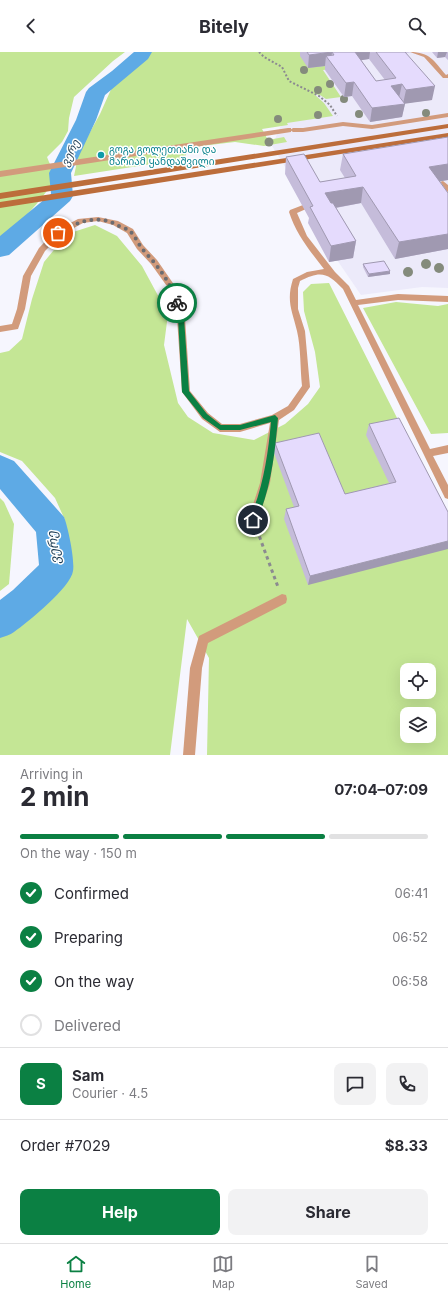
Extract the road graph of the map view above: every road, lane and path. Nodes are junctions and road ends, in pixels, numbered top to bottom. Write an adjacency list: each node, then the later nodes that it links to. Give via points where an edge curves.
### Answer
1 (259, 52): 5 (path, via 282,67 290,81 319,96 330,105)
2 (413, 52): 3 (lane, via 426,56 445,77)
3 (448, 76)
4 (448, 115): 7 (lane, via 372,127 343,124)
5 (337, 116)
6 (448, 126): 9 (main road)
7 (290, 130): 10 (street)
8 (448, 135): 9 (main road)
9 (271, 159): 13 (main road); 14 (main road)
10 (0, 174)
11 (427, 186): 12 (lane, via 443,183)
12 (448, 190)
13 (0, 196)
14 (0, 205)
15 (303, 207): 16 (lane, via 293,212 295,221)
16 (332, 274): 18 (lane, via 346,288); 20 (lane, via 317,272 297,279 294,288 294,309 301,331 306,387 291,408)
17 (448, 299): 18 (lane, via 398,297)
18 (354, 303): 22 (lane)
19 (0, 329): 20 (lane, via 15,327 27,276 42,250 58,233 81,221 98,219 115,223 130,231 173,289 181,318 186,392 205,416 220,428 240,428)
20 (275, 418): 24 (lane, via 262,501)
21 (448, 449): 22 (lane)
22 (427, 453): 23 (lane)
23 (448, 495)
24 (253, 520): 25 (path)
25 (282, 599): 26 (lane, via 203,640 196,668)
26 (189, 755)

